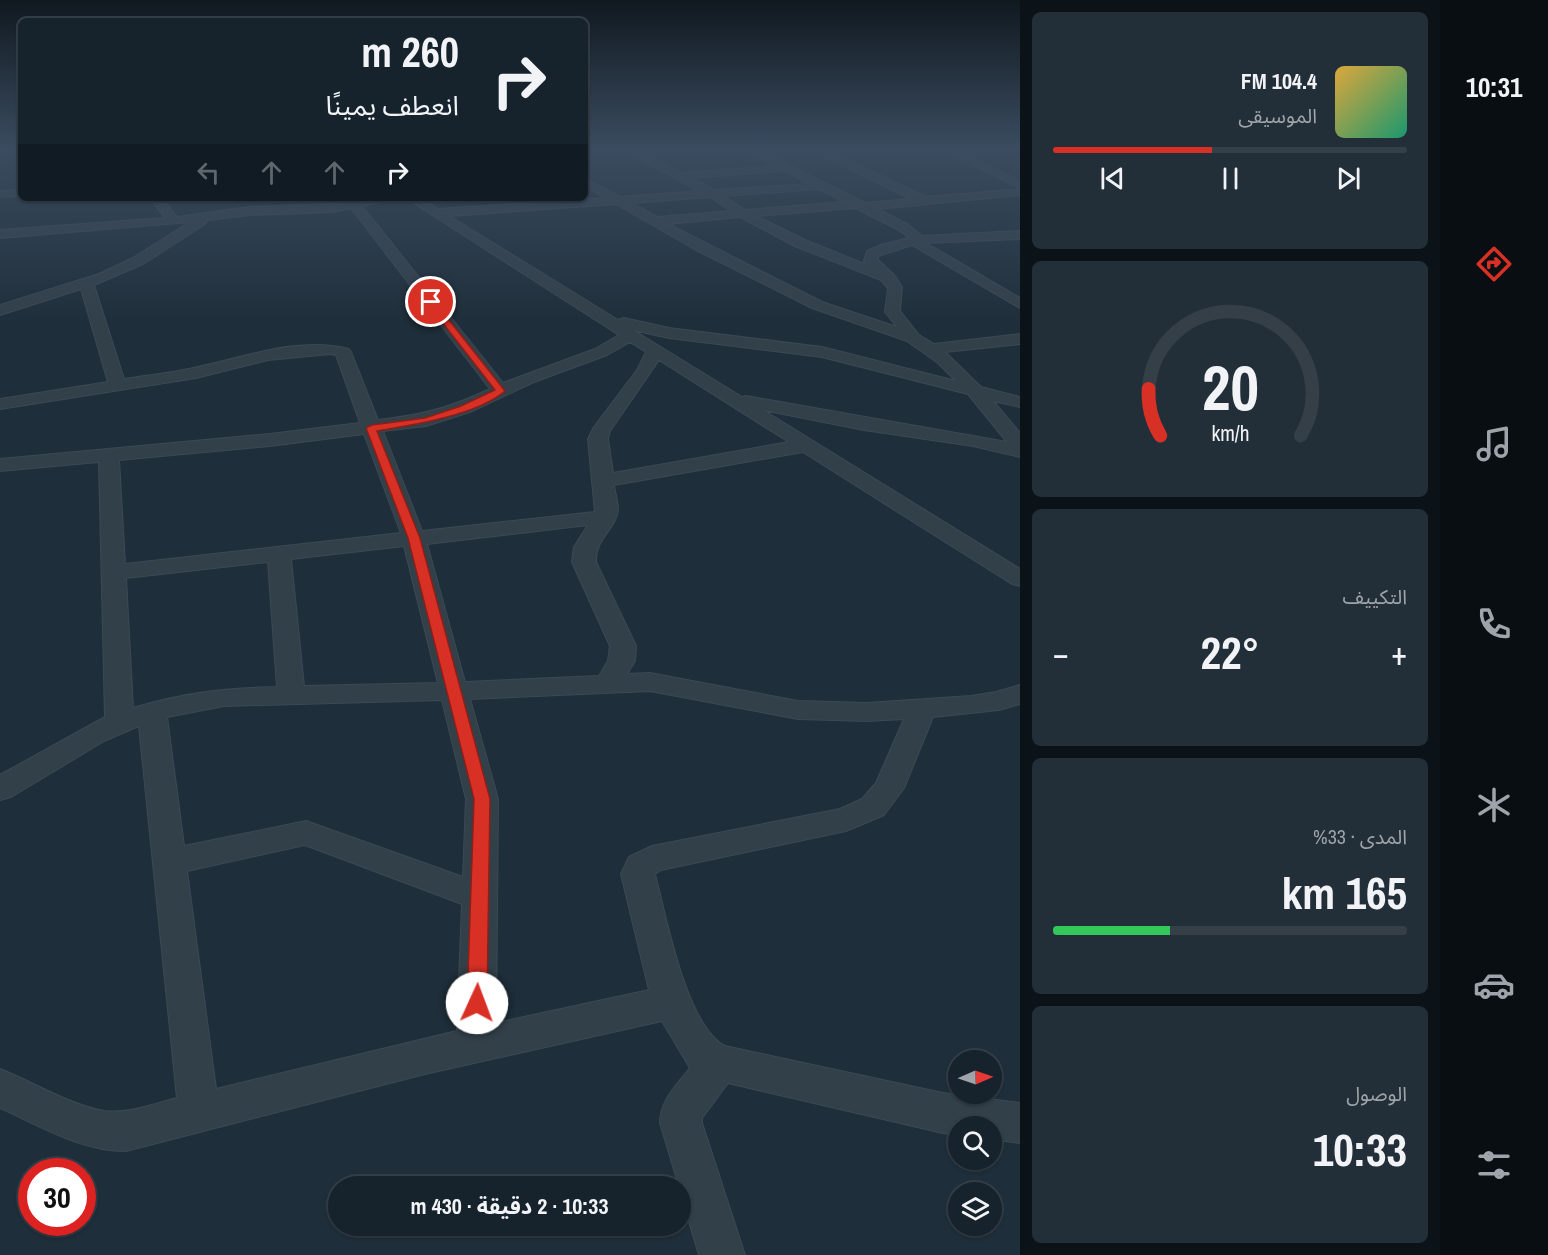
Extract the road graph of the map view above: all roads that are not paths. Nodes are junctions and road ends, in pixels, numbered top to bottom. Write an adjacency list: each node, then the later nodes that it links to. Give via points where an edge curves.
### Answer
1 (163, 207): 14 (street)
2 (339, 207): 10 (street)
3 (356, 207): 30 (street)
4 (426, 207): 11 (street)
5 (525, 207): 11 (street)
6 (628, 207): 15 (street)
7 (732, 207): 12 (street)
8 (840, 207): 12 (street)
9 (863, 207): 18 (street, via 903,227)
10 (324, 208): 13 (street, via 250,211)
11 (436, 213): 23 (street)
12 (743, 214): 15 (street); 19 (street, via 800,243)
13 (206, 218): 14 (street); 20 (street, via 138,261)
14 (174, 221): 16 (street)
15 (655, 221): 25 (street, via 817,305)
16 (0, 234)
17 (1020, 235): 18 (street)
18 (918, 242): 19 (street, via 872,254 871,261); 21 (street)
19 (890, 279): 25 (street, via 895,287 893,312)
20 (87, 284): 22 (street); 29 (street)
21 (1020, 304)
22 (0, 310)
23 (600, 316): 24 (street); 31 (street, via 655,331 822,352)
24 (630, 335): 28 (street); 30 (street, via 601,352)
25 (913, 338): 27 (street)
26 (1020, 339): 27 (street)
27 (931, 349): 31 (street)
28 (655, 351): 32 (street); 40 (street, via 598,439)
29 (117, 384): 34 (street); 35 (street, via 196,373 268,355 339,350)
30 (501, 391): 35 (street, via 426,420)
31 (975, 392): 33 (street); 37 (street)
32 (728, 397): 36 (street); 37 (street, via 864,424)
33 (1020, 402)
34 (0, 404)
35 (372, 428): 38 (street); 42 (street)
36 (807, 445): 40 (street); 45 (street)
37 (1020, 448)
38 (109, 454): 39 (street); 44 (street)
39 (0, 465)
40 (604, 481): 41 (street)
41 (605, 518): 42 (street); 46 (street, via 583,552 623,646 621,663)
42 (414, 538): 43 (street); 47 (street)
43 (279, 554): 44 (street); 48 (street)
44 (113, 572): 52 (street)
45 (1020, 579)
46 (607, 684): 47 (street); 50 (street, via 650,682 681,686 798,710)
47 (456, 691): 48 (street); 55 (street, via 482,799)
48 (291, 694): 51 (street, via 224,697)
49 (1020, 694): 50 (street, via 999,701)
50 (922, 709): 56 (street, via 889,788 873,807 846,819 652,859 641,866 638,874)
51 (152, 712): 52 (street); 54 (street)
52 (119, 722): 53 (street)
53 (0, 789)
54 (170, 862): 55 (street, via 306,833); 60 (street)
55 (480, 897): 57 (street)
56 (671, 1002): 57 (street); 58 (street, via 702,1054)
57 (476, 1045): 60 (street)
58 (719, 1064): 61 (street, via 943,1113); 62 (street, via 681,1112 681,1124)
59 (0, 1088): 60 (street, via 104,1131 126,1131)
60 (199, 1113)
61 (1020, 1123)
62 (722, 1255)

